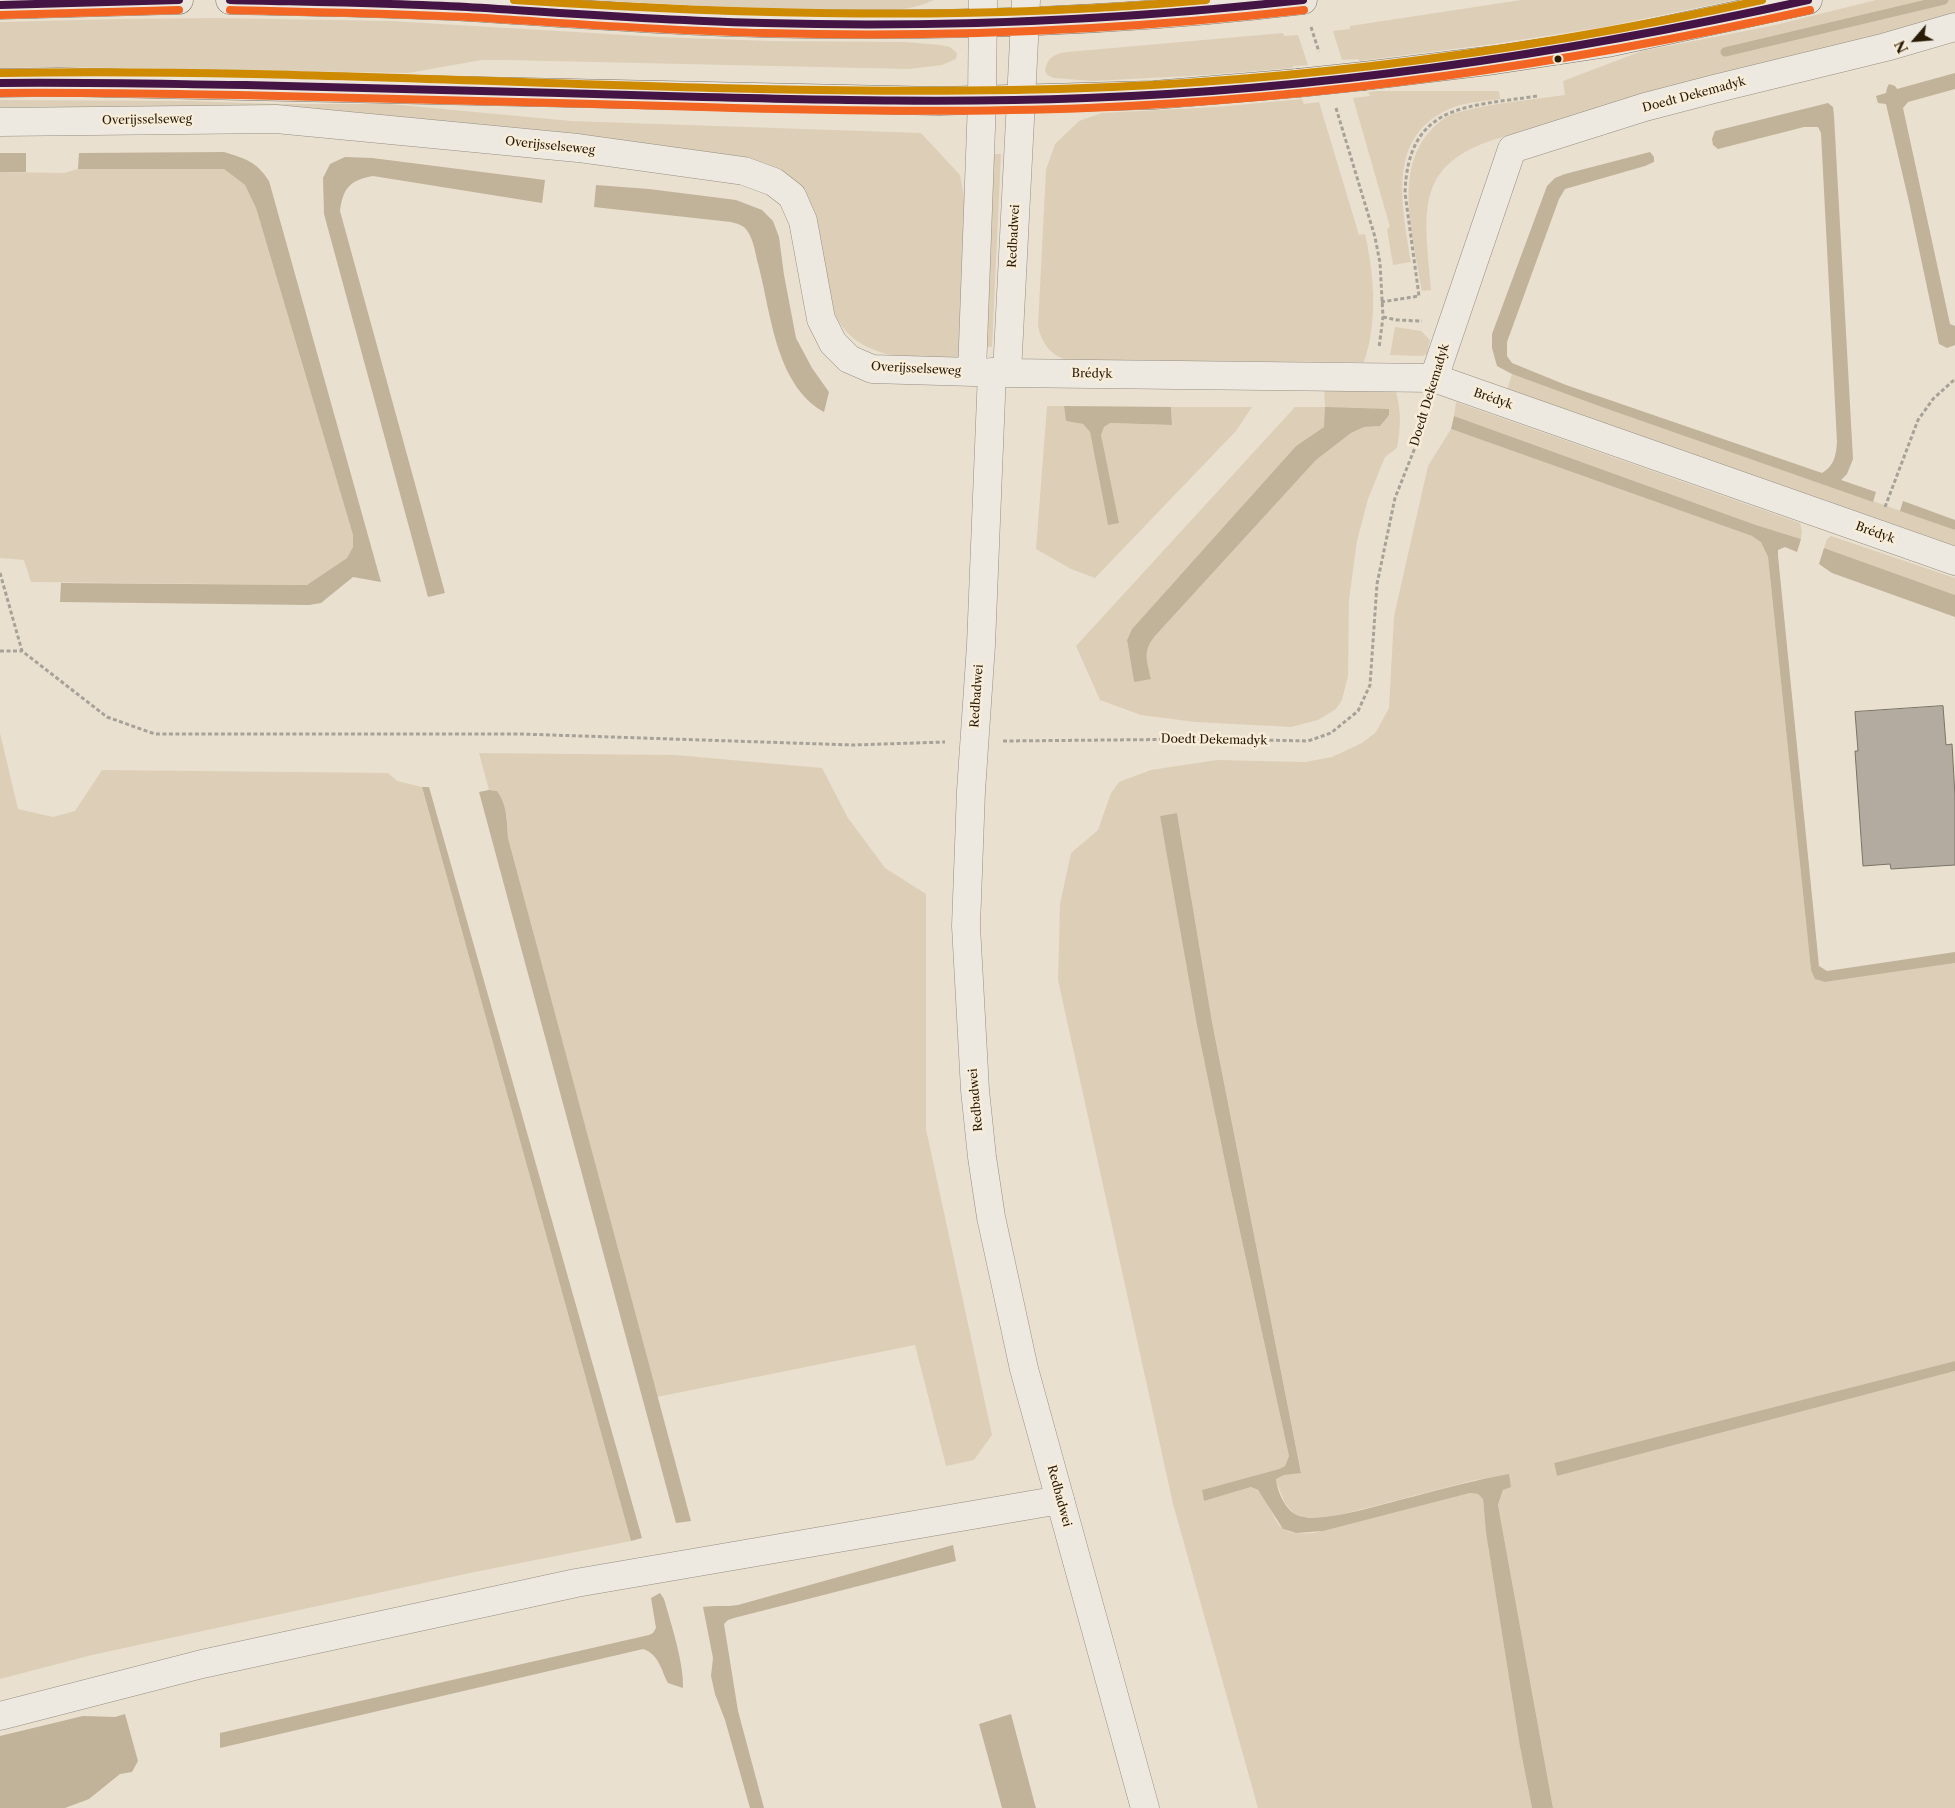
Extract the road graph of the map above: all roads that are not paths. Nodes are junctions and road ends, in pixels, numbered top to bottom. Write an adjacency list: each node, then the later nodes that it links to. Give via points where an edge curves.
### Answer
1 (179, 0): 4 (main road)
2 (230, 0): 7 (main road, via 464,7 635,19 796,24)
3 (1808, 0): 10 (main road, bridge, via 1607,42 1495,60 1298,83 1154,95)
4 (0, 5)
5 (1306, 9): 6 (main road, via 1273,4 1140,15)
6 (1025, 11): 7 (main road); 10 (street, Redbadwei)
7 (982, 12): 11 (street, Redbadwei)
8 (1955, 27): 14 (street, Doedt Dekemadyk, via 1654,105 1512,149)
9 (0, 83): 11 (main road, via 418,88 732,98)
10 (1021, 100): 11 (main road); 13 (street, Redbadwei)
11 (982, 101): 13 (street, Redbadwei)
12 (0, 122): 13 (street, Overijsselseweg, via 276,119 578,148 744,171 774,182 792,196 803,221 821,319 833,343 849,359 872,369)
13 (990, 372): 14 (street, Brédyk); 16 (street, Redbadwei, via 981,645 966,926 974,1081 991,1217 1024,1370)
14 (1434, 378): 15 (street, Brédyk)
15 (1955, 561)
16 (1060, 1500): 17 (street, via 576,1583 202,1664); 18 (street, Redbadwei)
17 (0, 1716)
18 (1145, 1808)

